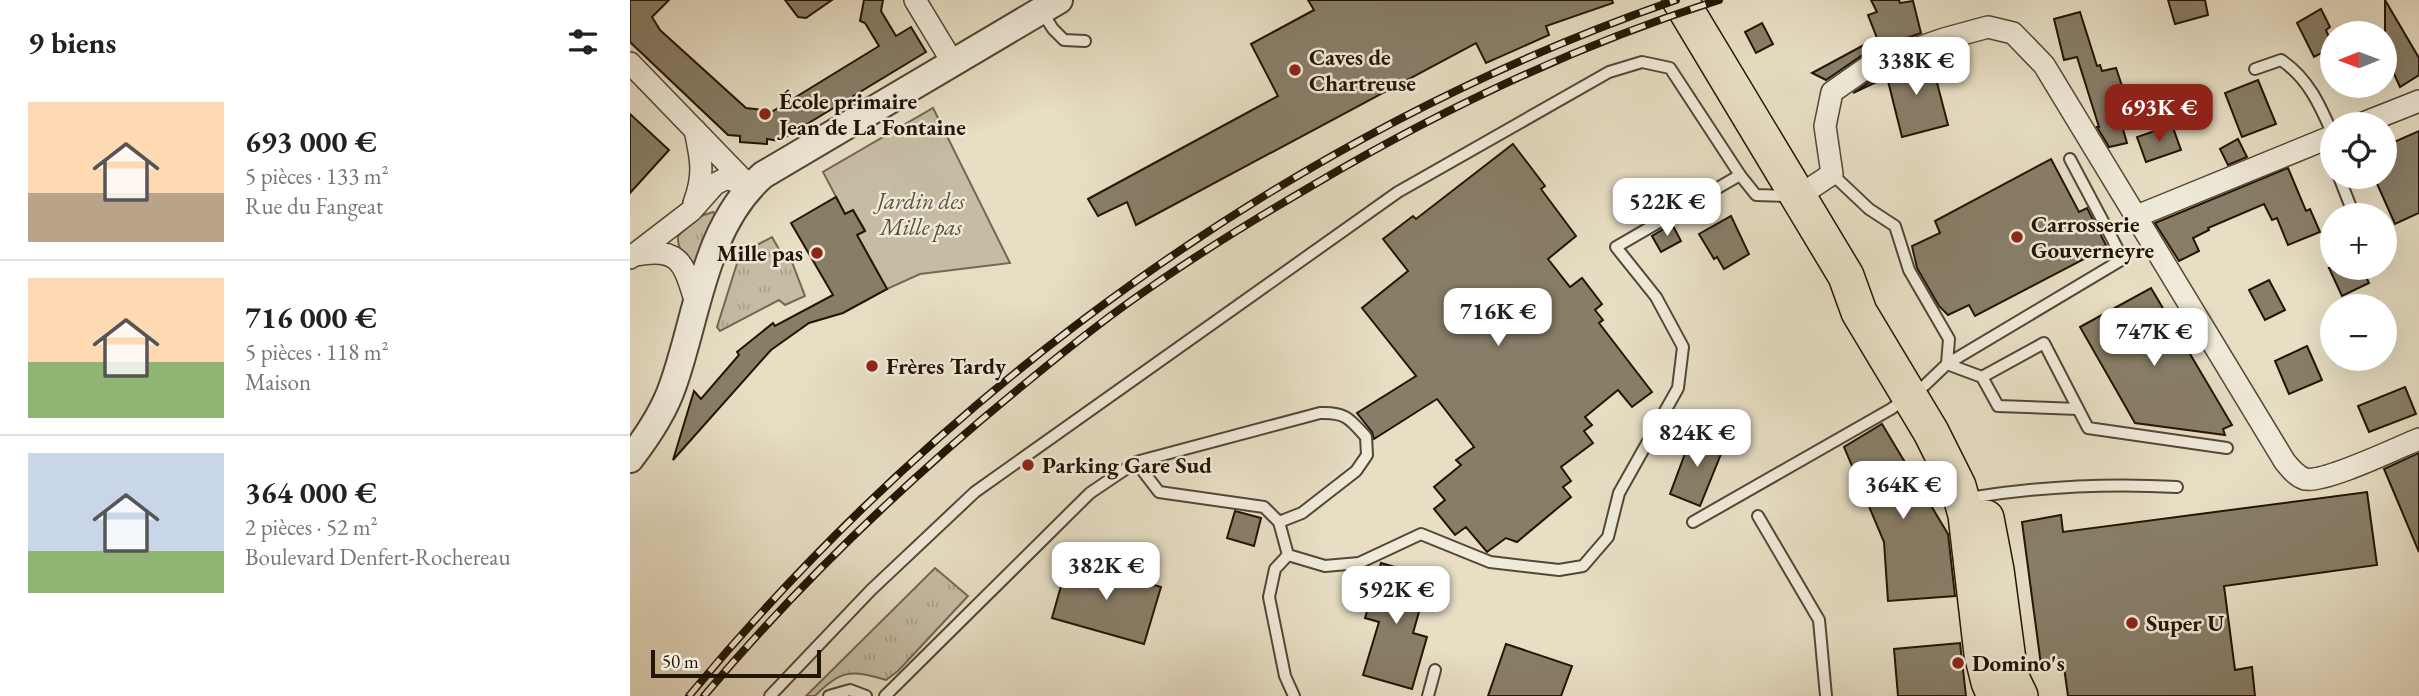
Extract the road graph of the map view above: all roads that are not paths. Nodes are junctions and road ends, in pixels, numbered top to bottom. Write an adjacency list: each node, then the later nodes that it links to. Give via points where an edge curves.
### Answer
1 (915, 0): 6 (street)
2 (1680, 0): 17 (main road)
3 (1050, 5): 4 (lane, via 1053,29 1063,40); 6 (street)
4 (1085, 41)
5 (630, 63): 11 (street)
6 (953, 63): 16 (street)
7 (2255, 69): 9 (lane, via 2281,60 2296,70)
8 (2419, 101): 10 (street)
9 (2322, 112)
10 (2391, 112)
11 (695, 130): 16 (street); 18 (street, via 703,167)
12 (2320, 141): 19 (street)
13 (2070, 159): 23 (lane, via 2123,259)
14 (1832, 174): 17 (street); 19 (street, via 1825,126 1832,92 1872,64 1988,27 2013,33 2044,65); 23 (lane, via 1895,226 1909,270 1949,339)
15 (1740, 175): 17 (lane, via 1756,195); 34 (lane, via 1616,247 1656,297 1683,347 1678,388 1619,493 1608,537 1583,566 1559,570 1490,562 1421,534 1359,563 1325,566); 36 (lane, via 1670,68 1642,62 1609,72 1398,192 975,492 871,590)
16 (750, 187): 18 (street); 21 (street, via 728,217)
17 (1799, 196): 23 (main road, via 1846,276 1878,307)
18 (691, 211): 20 (street)
19 (2137, 216): 25 (street, via 2295,474 2307,480 2331,475)
20 (632, 257): 21 (street, via 665,253 678,259)
21 (696, 303): 27 (street, via 672,388)
22 (1982, 377): 23 (lane); 24 (lane, via 1997,406); 24 (lane, via 2045,343)
23 (1927, 382): 30 (main road, via 1957,440); 33 (lane, via 1891,409)
24 (2078, 409): 26 (lane, via 2088,428)
25 (2419, 439)
26 (2227, 448)
27 (630, 459)
28 (1136, 462): 32 (lane, via 1159,492 1264,506); 32 (lane, via 1320,413 1337,412 1350,418 1366,437 1367,455 1356,471 1302,513); 39 (lane, via 1090,493)
29 (2177, 487): 30 (lane, via 2129,484)
30 (1970, 498): 43 (main road, via 1966,515 1982,654); 44 (main road, via 1996,570 2010,675)
31 (1758, 516): 42 (lane, via 1819,620)
32 (1279, 522): 34 (lane)
33 (1693, 522)
34 (1288, 555): 40 (lane, via 1275,569 1269,597 1285,676)
35 (1435, 670): 41 (lane)
36 (770, 696)
37 (830, 696): 38 (lane, via 850,690)
38 (866, 696)
39 (885, 696)
40 (1294, 696)
41 (1428, 696)
42 (1826, 696)
43 (1995, 696)
44 (2020, 696)

